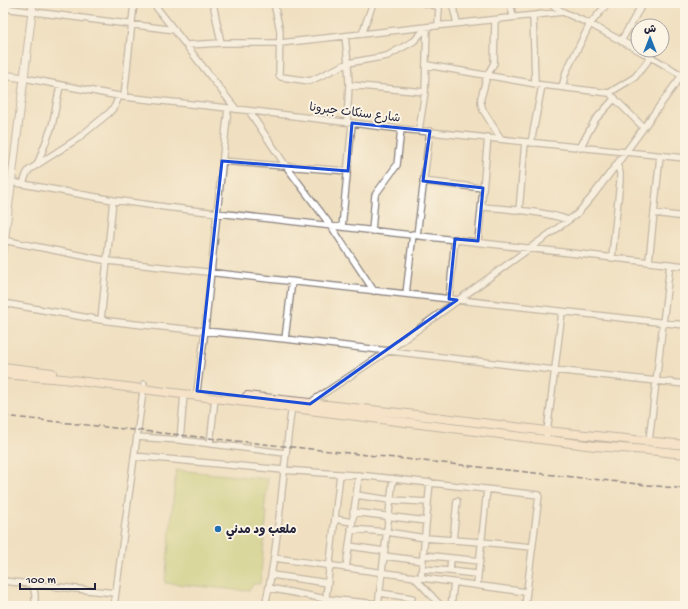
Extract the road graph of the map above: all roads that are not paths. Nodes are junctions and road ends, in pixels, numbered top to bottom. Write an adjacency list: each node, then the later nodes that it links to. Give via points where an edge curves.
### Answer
1 (33, 3): 14 (street)
2 (134, 3): 21 (street)
3 (153, 3): 24 (street)
4 (213, 3): 28 (street)
5 (274, 3): 29 (street)
6 (373, 3): 25 (street)
7 (424, 3): 22 (street, via 439,8)
8 (452, 3): 19 (street)
9 (510, 3): 16 (street)
10 (549, 3): 15 (street)
11 (608, 3): 20 (street)
12 (643, 3): 27 (street)
13 (3, 8): 14 (street)
14 (31, 11): 21 (street); 39 (street)
15 (563, 12): 17 (street); 20 (street)
16 (513, 16): 17 (street); 18 (street)
17 (533, 16): 40 (street)
18 (495, 20): 19 (street); 38 (street, via 495,57)
19 (457, 23): 22 (street)
20 (590, 24): 27 (street); 44 (street, via 566,72)
21 (131, 25): 24 (street); 47 (street)
22 (438, 25): 23 (street)
23 (428, 27): 25 (street); 34 (street, via 414,40 387,56); 35 (street)
24 (175, 30): 30 (street)
25 (362, 34): 26 (street)
26 (345, 36): 29 (street); 34 (street)
27 (621, 41): 31 (street)
28 (221, 43): 29 (street); 30 (street)
29 (280, 43): 34 (street, via 278,72 281,77 310,81)
30 (187, 45): 50 (street)
31 (630, 46)
32 (650, 58): 46 (street, via 635,77)
33 (653, 58): 37 (street)
34 (348, 63): 42 (street)
35 (427, 65): 38 (street); 45 (street)
36 (3, 75): 39 (street)
37 (684, 75): 53 (street)
38 (487, 76): 40 (street); 58 (street, via 481,103)
39 (24, 78): 43 (street, شارع سنكات جبرونا); 70 (street)
40 (535, 83): 41 (street)
41 (542, 84): 44 (street); 59 (street)
42 (349, 85): 45 (street); 52 (street)
43 (60, 86): 47 (street, شارع سنكات جبرونا); 66 (street, via 52,126)
44 (562, 87): 46 (street)
45 (425, 92): 55 (street)
46 (609, 93): 48 (street)
47 (122, 96): 49 (street, شارع سنكات جبرونا); 66 (street, via 109,113 76,139)
48 (614, 98): 53 (street); 60 (street, via 595,120)
49 (228, 108): 50 (street, شارع سنكات جبرونا); 64 (street)
50 (236, 109): 51 (street, شارع سنكات جبرونا)
51 (248, 111): 52 (street, شارع سنكات جبرونا); 67 (street)
52 (349, 122): 54 (street, شارع سنكات جبرونا); 68 (street)
53 (643, 127): 61 (street)
54 (401, 129): 55 (street, شارع سنكات جبرونا); 82 (street, via 397,165 375,195)
55 (420, 130): 56 (street, شارع سنكات جبرونا)
56 (430, 131): 57 (street, شارع سنكات جبرونا); 69 (street)
57 (488, 137): 58 (street, شارع سنكات جبرونا); 72 (street)
58 (501, 139): 59 (street, شارع سنكات جبرونا)
59 (528, 142): 60 (street, شارع سنكات جبرونا); 75 (street)
60 (580, 148): 61 (street, شارع سنكات جبرونا)
61 (625, 153): 62 (street, شارع سنكات جبرونا); 65 (street)
62 (660, 156): 63 (street, شارع سنكات جبرونا); 77 (street)
63 (685, 158)
64 (222, 161): 67 (street); 76 (street)
65 (617, 164): 79 (street, via 577,214); 89 (street, via 620,181)
66 (36, 165): 71 (street, via 27,172)
67 (286, 166): 68 (street); 80 (street)
68 (348, 170): 81 (street)
69 (423, 181): 72 (street); 83 (street)
70 (11, 182): 71 (street); 85 (street)
71 (23, 184): 73 (street)
72 (483, 188): 74 (street)
73 (113, 200): 76 (street); 90 (street)
74 (482, 207): 75 (street); 86 (street)
75 (519, 211): 79 (street)
76 (216, 212): 80 (street); 94 (street)
77 (654, 213): 78 (street); 91 (street)
78 (685, 217)
79 (568, 220): 87 (street)
80 (331, 226): 81 (street); 96 (street)
81 (342, 227): 82 (street)
82 (372, 231): 83 (street)
83 (415, 235): 84 (street); 97 (street)
84 (455, 240): 86 (street); 98 (street)
85 (4, 241): 88 (street); 90 (street)
86 (478, 241): 87 (street)
87 (529, 248): 89 (street); 99 (street)
88 (3, 252)
89 (612, 257): 91 (street)
90 (108, 261): 94 (street); 102 (street)
91 (649, 261): 92 (street)
92 (670, 264): 93 (street); 103 (street)
93 (685, 266)
94 (211, 272): 95 (street); 105 (street)
95 (292, 281): 96 (street); 106 (street)
96 (374, 291): 97 (street)
97 (406, 294): 98 (street)
98 (449, 299): 99 (street)
99 (457, 300): 101 (street); 107 (street)
100 (3, 303): 102 (street)
101 (562, 312): 103 (street); 109 (street)
102 (101, 320): 105 (street)
103 (664, 323): 104 (street); 111 (street)
104 (685, 325)
105 (204, 330): 106 (street); 114 (street)
106 (285, 339): 107 (street)
107 (388, 351): 109 (street); 118 (street, via 314,400)
108 (3, 366): 113 (main road)
109 (554, 370): 111 (street); 119 (street)
110 (3, 374): 113 (main road)
111 (657, 381): 112 (street); 122 (street)
112 (685, 384)
113 (144, 387): 114 (main road); 115 (main road); 120 (street)
114 (197, 391): 117 (main road)
115 (184, 394): 116 (main road); 121 (street)
116 (215, 398): 117 (main road); 123 (street)
117 (292, 405): 118 (main road); 125 (street)
118 (309, 407): 119 (main road)
119 (546, 435): 122 (main road); 126 (main road)
120 (137, 437): 121 (street); 127 (street)
121 (180, 440): 123 (street)
122 (650, 441): 124 (main road)
123 (210, 444): 125 (street)
124 (685, 445)
125 (285, 453): 128 (street)
126 (685, 454)
127 (134, 456): 128 (street); 171 (street)
128 (283, 470): 129 (street); 151 (street)
129 (340, 474): 130 (street); 140 (street)
130 (359, 475): 131 (street); 134 (street)
131 (393, 479): 132 (street); 135 (street)
132 (430, 482): 133 (street); 137 (street)
133 (486, 489): 147 (street); 149 (street, via 539,495)
134 (356, 495): 135 (street); 138 (street)
135 (390, 500): 137 (street); 139 (street)
136 (457, 501): 146 (street)
137 (428, 502): 141 (street)
138 (354, 512): 139 (street); 142 (street)
139 (388, 517): 141 (street); 144 (street)
140 (335, 520): 142 (street); 155 (street)
141 (426, 521): 145 (street)
142 (352, 522): 143 (street)
143 (351, 529): 144 (street); 148 (street)
144 (387, 532): 145 (street); 150 (street)
145 (425, 538): 146 (street); 152 (street)
146 (453, 540): 147 (street)
147 (482, 542): 149 (street); 154 (street)
148 (349, 546): 150 (street); 156 (street)
149 (532, 547): 170 (street)
150 (384, 554): 152 (street); 159 (street)
151 (274, 558): 155 (street); 160 (street)
152 (423, 558): 153 (street); 157 (street)
153 (451, 558): 154 (street); 158 (street)
154 (480, 561): 168 (street)
155 (330, 565): 156 (street); 166 (street)
156 (346, 568): 159 (street)
157 (422, 569): 158 (street); 163 (street)
158 (450, 571): 161 (street)
159 (382, 573): 162 (street); 172 (street)
160 (272, 574): 166 (street); 169 (street)
161 (476, 574)
162 (414, 577): 163 (street); 180 (street)
163 (421, 578): 165 (street)
164 (3, 581): 167 (street)
165 (454, 582): 168 (street); 181 (street)
166 (328, 583): 174 (street)
167 (33, 584): 171 (street); 176 (street)
168 (477, 585): 170 (street)
169 (269, 588): 174 (street); 178 (street)
170 (526, 592): 182 (street)
171 (115, 593): 177 (street)
172 (380, 593): 173 (street); 175 (street)
173 (412, 598)
174 (326, 599): 175 (street); 179 (street)
175 (378, 605)
176 (35, 606)
177 (114, 606)
178 (265, 606)
179 (325, 606)
180 (442, 606)
181 (451, 606)
182 (525, 606)

